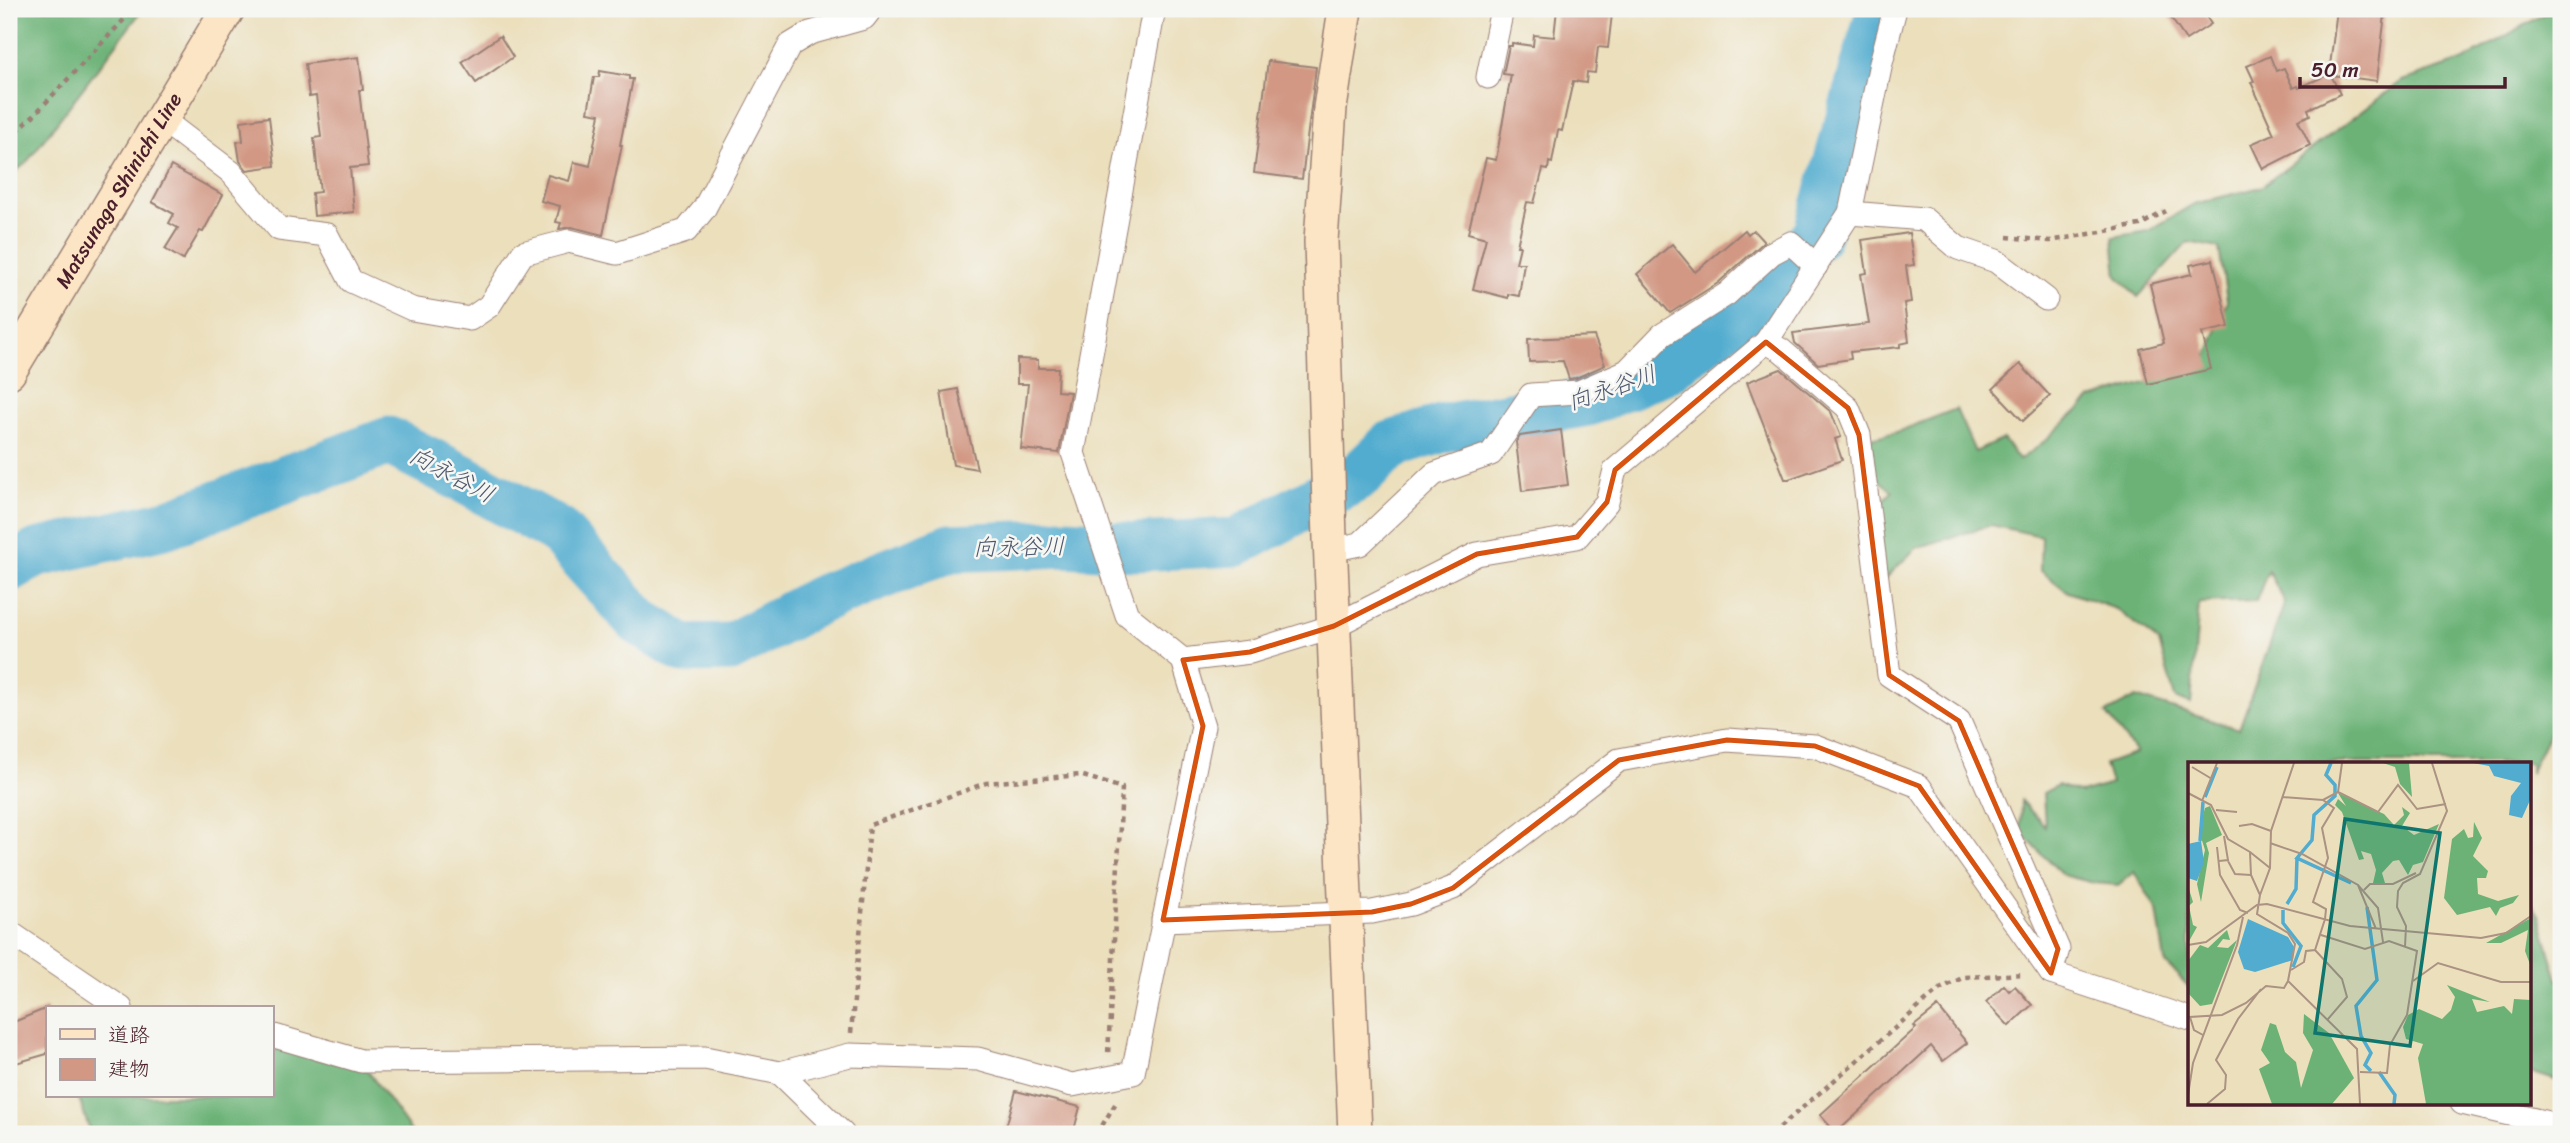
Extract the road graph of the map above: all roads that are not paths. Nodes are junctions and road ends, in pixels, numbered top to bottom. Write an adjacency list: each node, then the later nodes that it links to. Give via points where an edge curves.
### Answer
1 (228, 9): 8 (street, Matsunaga Shinichi Line)
2 (871, 9): 8 (street, via 863,18 810,33 790,45 704,209 686,231 617,253 569,241 523,253 489,306 470,319 412,309 351,281 327,235 279,229 231,172)
3 (1154, 9): 16 (street, via 1073,453 1127,615)
4 (1345, 9): 14 (street, via 1330,108 1321,241)
5 (1502, 9): 7 (street)
6 (1895, 9): 9 (street)
7 (1488, 77)
8 (160, 118): 13 (street, Matsunaga Shinichi Line)
9 (1850, 213): 10 (street); 11 (street, via 1924,219 1958,248 1996,261)
10 (1816, 266): 12 (street); 14 (street, via 1791,243 1772,253 1727,294 1662,335 1627,371 1578,393 1531,395 1491,454 1434,474 1360,544)
11 (2046, 299)
12 (1766, 342): 15 (street, via 1615,470 1607,502 1577,537 1477,554); 20 (street, via 1848,408 1859,435 1889,675 1959,721 2058,949)
13 (9, 372)
14 (1330, 545): 15 (street)
15 (1334, 626): 16 (street, via 1250,652); 17 (street)
16 (1183, 660): 18 (street, via 1203,726)
17 (1345, 912): 18 (street); 20 (street, via 1411,904 1453,888 1619,760 1727,740 1815,746 1919,786); 28 (street)
18 (1163, 920): 24 (street, via 1133,1073 1072,1084 978,1059 850,1055)
19 (9, 932): 21 (street)
20 (2052, 973): 22 (street)
21 (118, 1006)
22 (2188, 1018)
23 (273, 1036): 24 (street, via 361,1061 705,1058)
24 (780, 1073): 27 (street)
25 (2466, 1104): 26 (street)
26 (2561, 1126)
27 (844, 1134)
28 (1355, 1134)

